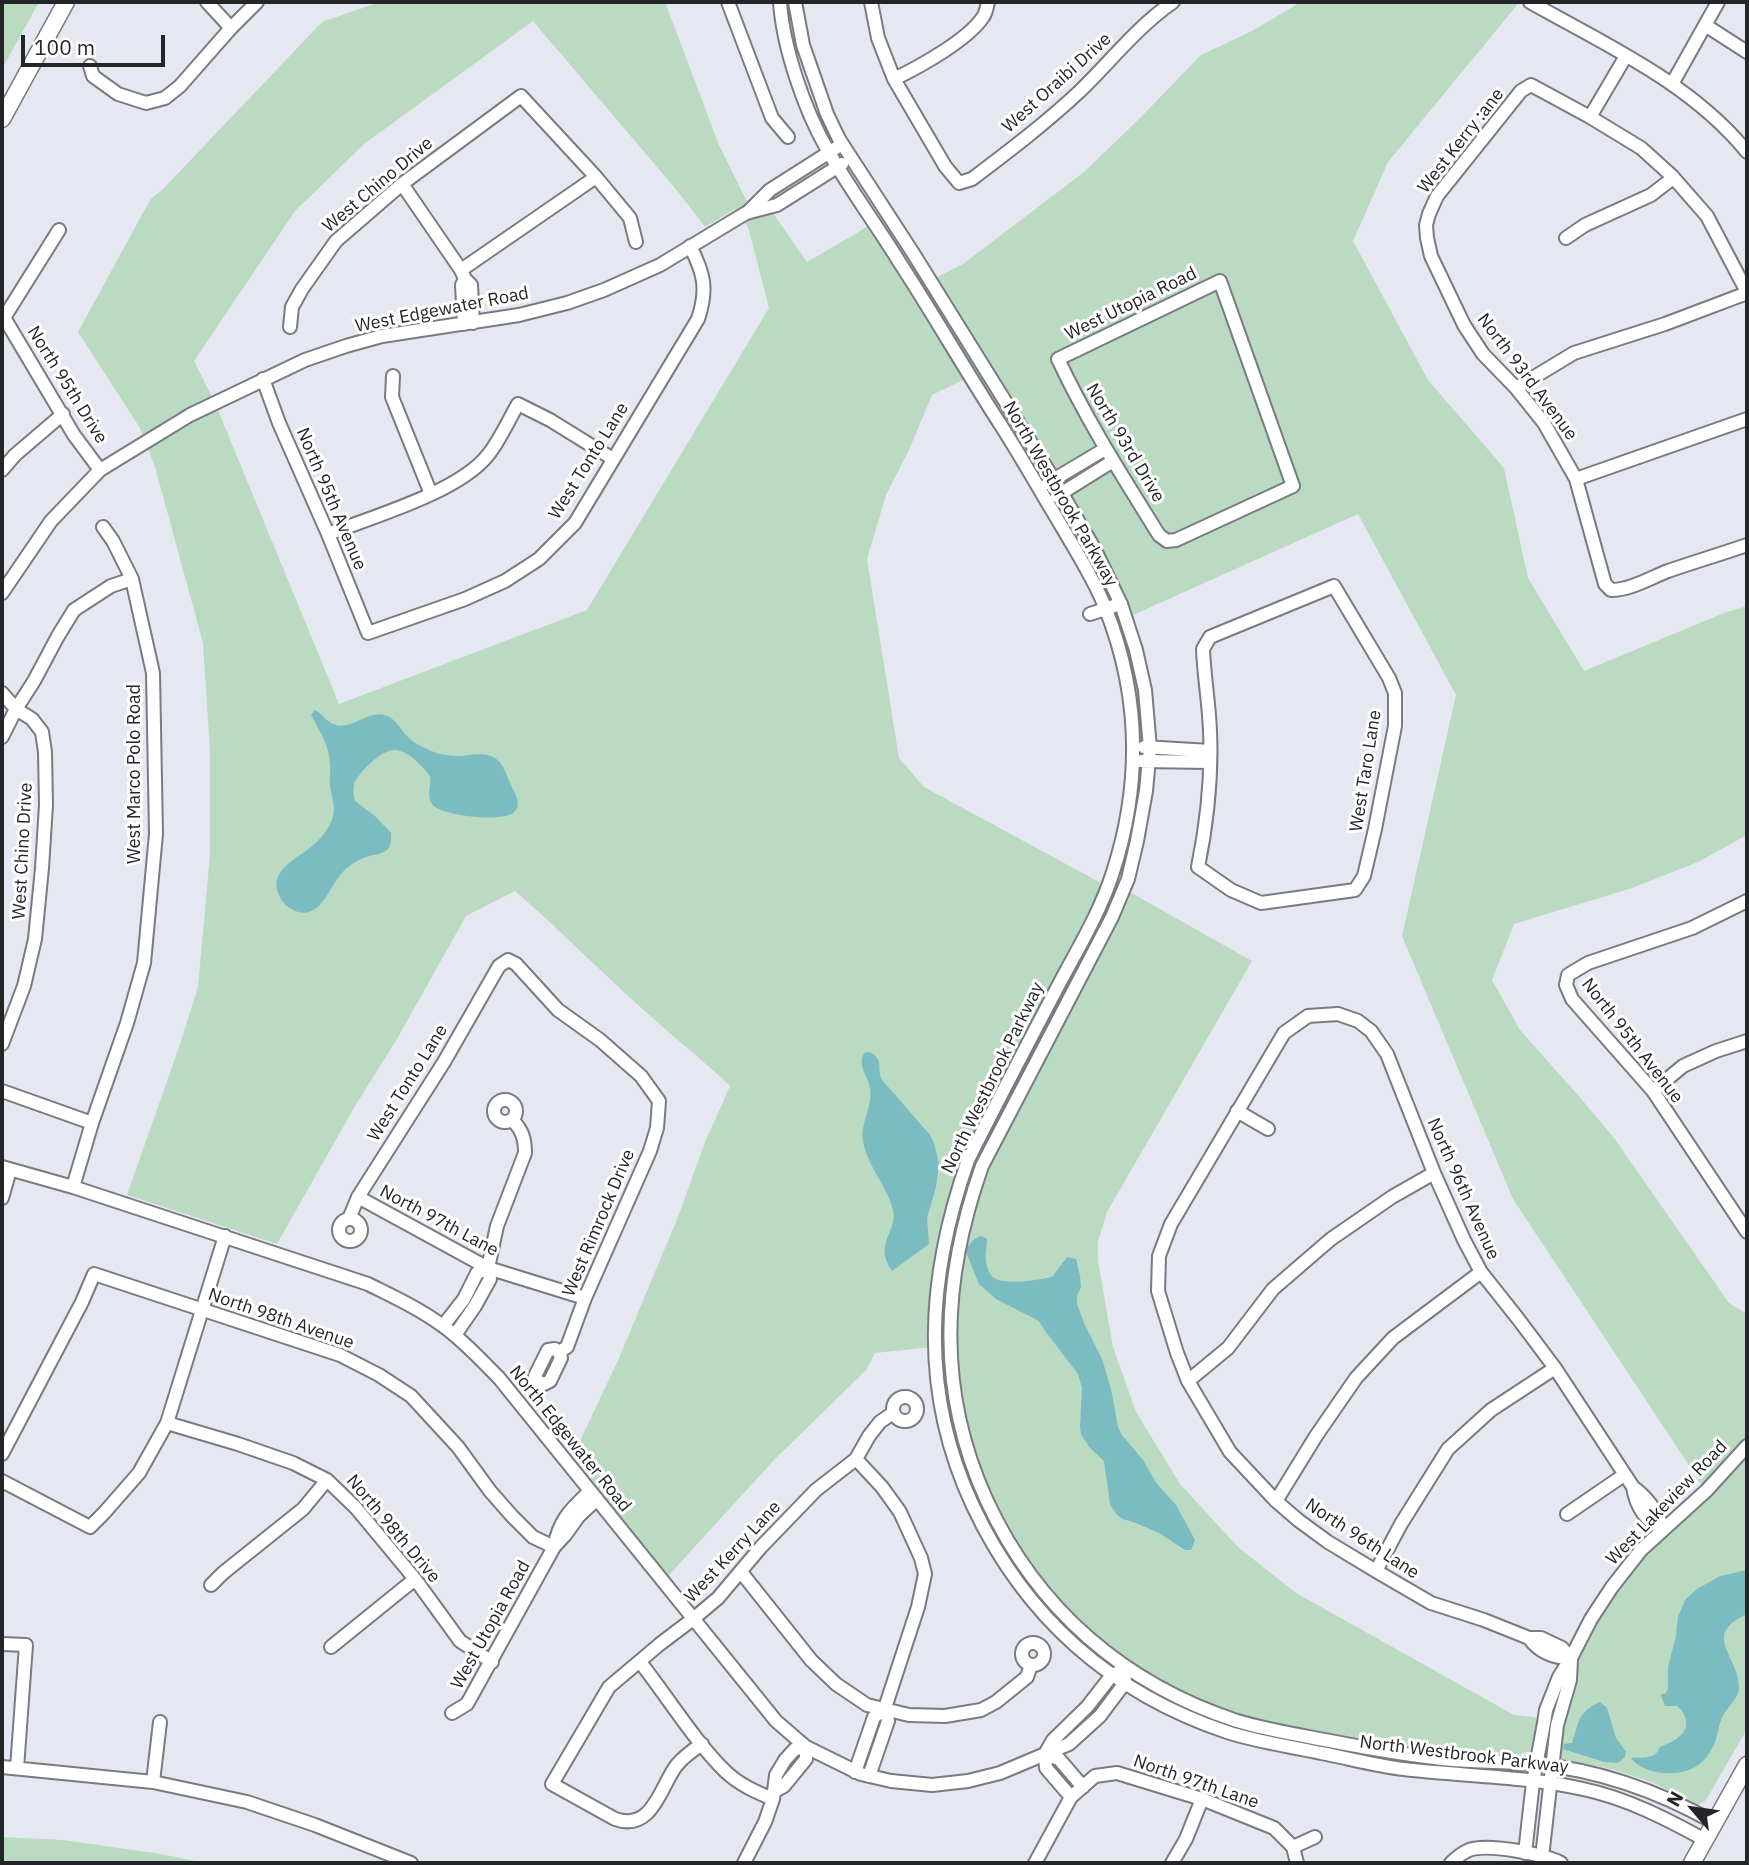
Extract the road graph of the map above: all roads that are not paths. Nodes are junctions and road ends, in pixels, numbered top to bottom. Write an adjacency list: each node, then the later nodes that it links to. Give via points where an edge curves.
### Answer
1 (66, 2): 20 (main road)
2 (207, 2): 13 (street)
3 (257, 2): 13 (street)
4 (728, 2): 21 (street, via 772,118)
5 (780, 2): 23 (street, North Westbrook Parkway, via 788,50)
6 (795, 2): 22 (street, North Westbrook Parkway, via 803,46)
7 (871, 2): 17 (street, via 878,38)
8 (988, 2): 17 (street, via 985,15 974,28 925,64)
9 (1173, 2): 17 (street, West Oraibi Drive, via 1049,119 972,179 959,183)
10 (1530, 2): 15 (street)
11 (1718, 2): 12 (street)
12 (1705, 25): 14 (street); 18 (street)
13 (231, 28): 16 (street, via 165,98 146,103 118,94 93,76)
14 (1747, 52)
15 (1626, 56): 18 (street); 19 (street)
16 (90, 66)
17 (894, 79)
18 (1672, 84): 24 (street, via 1724,126)
19 (1590, 117): 28 (street, via 1641,148); 31 (street, West Kerry :ane, via 1531,85 1526,87 1437,196)
20 (2, 119)
21 (788, 137)
22 (842, 144): 23 (street, West Edgewater Road); 25 (street, North Westbrook Parkway)
23 (829, 152): 26 (street, North Westbrook Parkway); 30 (street, West Edgewater Road, via 770,190)
24 (1747, 152)
25 (851, 158): 26 (street, West Edgewater Road); 53 (street, North Westbrook Parkway)
26 (838, 167): 30 (street, West Edgewater Road, via 777,205); 54 (street, North Westbrook Parkway)
27 (596, 177): 29 (street, West Chino Drive, via 521,96); 34 (street, via 629,218); 36 (street)
28 (1673, 178): 33 (street, via 1651,195 1585,225); 37 (street, via 1707,216)
29 (401, 184): 36 (street); 40 (street, West Chino Drive, via 336,241 292,307)
30 (746, 213): 35 (street, West Edgewater Road)
31 (1426, 225): 44 (street, North 93rd Avenue, via 1431,256 1464,325 1483,354)
32 (59, 230): 38 (street)
33 (1566, 239)
34 (636, 242)
35 (690, 246): 39 (street, West Edgewater Road, via 604,290 543,309); 48 (street, West Tonto Lane, via 703,276 698,319)
36 (463, 278): 39 (street)
37 (1747, 293): 44 (street, via 1574,353)
38 (3, 320): 45 (street, North 95th Drive)
39 (469, 324): 43 (street, West Edgewater Road, via 345,346)
40 (290, 327)
41 (1058, 359): 47 (street, North 93rd Drive); 60 (street, West Utopia Road, via 1220,281 1293,486)
42 (393, 376): 56 (street, via 392,397)
43 (263, 379): 51 (street, West Edgewater Road, via 190,415); 59 (street, North 95th Avenue)
44 (1516, 388): 52 (street, North 93rd Avenue, via 1544,424)
45 (63, 414): 50 (street); 51 (street, North 95th Drive)
46 (1747, 419): 52 (street)
47 (1105, 449): 49 (street, North 93rd Drive); 53 (street)
48 (613, 459): 56 (street, via 518,404 488,455 471,473); 67 (street, West Tonto Lane, via 575,523 540,559 465,599)
49 (1113, 461): 55 (street); 60 (street, North 93rd Drive)
50 (2, 470)
51 (100, 470): 63 (street, West Edgewater Road, via 51,522)
52 (1576, 479): 61 (street, North 93rd Avenue, via 1605,584 1611,590 1624,590)
53 (1054, 480): 54 (street); 55 (street, North Westbrook Parkway)
54 (1040, 488): 57 (street, North Westbrook Parkway)
55 (1061, 493): 57 (street); 64 (street, North Westbrook Parkway)
56 (431, 494): 59 (street)
57 (1047, 501): 65 (street, North Westbrook Parkway)
58 (103, 527): 62 (street, West Marco Polo Road)
59 (328, 534): 67 (street, North 95th Avenue)
60 (1167, 541)
61 (1747, 545)
62 (132, 579): 70 (street, via 111,586 74,610); 90 (street, West Marco Polo Road, via 153,673 156,834 144,963)
63 (2, 593)
64 (1121, 604): 65 (street); 73 (street, North Westbrook Parkway, via 1145,690)
65 (1106, 609): 66 (street); 72 (street, North Westbrook Parkway, via 1130,693)
66 (1090, 614)
67 (368, 633)
68 (2, 693): 70 (street)
69 (2, 706): 70 (street)
70 (16, 709): 71 (street); 82 (street, West Chino Drive, via 42,732 46,805 35,939 24,986)
71 (2, 737)
72 (1134, 747): 73 (street); 75 (street, North Westbrook Parkway)
73 (1149, 754): 74 (street); 75 (street); 77 (street, North Westbrook Parkway, via 1143,817)
74 (1210, 756): 74 (street, West Taro Lane, via 1198,867 1231,890 1261,903 1355,890 1364,876 1375,830 1395,726 1395,693 1334,586 1210,638 1203,649)
75 (1134, 761): 76 (street, North Westbrook Parkway)
76 (1113, 873): 77 (street); 79 (street, North Westbrook Parkway)
77 (1128, 879): 80 (street, North Westbrook Parkway)
78 (1747, 901): 86 (street, North 95th Avenue, via 1692,928 1588,963 1568,975 1566,985 1572,999)
79 (1072, 959): 80 (street); 83 (street, North Westbrook Parkway)
80 (1086, 967): 84 (street, North Westbrook Parkway)
81 (1747, 1041): 86 (street, via 1683,1066)
82 (2, 1044)
83 (1015, 1067): 84 (street); 134 (street, North Westbrook Parkway, via 968,1160 942,1248 934,1318 941,1407 962,1485 1011,1573 1072,1643)
84 (1028, 1075): 133 (street, North Westbrook Parkway, via 982,1166 957,1251 950,1319 956,1404 977,1479 1019,1560 1070,1621)
85 (2, 1091): 90 (street)
86 (1653, 1091): 98 (street, North 95th Avenue)
87 (659, 1101): 95 (street, West Tonto Lane, via 641,1076 558,1010 508,960 499,966); 102 (street, West Rimrock Drive, via 650,1151)
88 (1237, 1111): 91 (street); 93 (street, North 96th Avenue, via 1284,1032 1308,1016 1338,1014 1371,1031 1387,1054); 108 (street, North 96th Lane, via 1171,1224 1159,1256 1158,1291)
89 (512, 1120): 100 (street, via 520,1127 525,1153 497,1226)
90 (92, 1123): 94 (street, West Marco Polo Road)
91 (1268, 1129)
92 (6, 1169): 94 (street, North Edgewater Road); 96 (street)
93 (1434, 1173): 101 (street, North 96th Avenue); 108 (street, via 1331,1238 1273,1289 1228,1348)
94 (73, 1187): 99 (street, North Edgewater Road)
95 (358, 1197): 97 (street, West Tonto Lane); 100 (street, North 97th Lane)
96 (2, 1198)
97 (349, 1219)
98 (1747, 1231)
99 (225, 1236): 103 (street); 104 (street, North Edgewater Road, via 368,1284)
100 (488, 1268): 102 (street, North 97th Lane); 104 (street, via 477,1273); 105 (street, via 486,1286)
101 (1481, 1272): 107 (street, North 96th Avenue); 118 (street, via 1393,1338 1356,1378)
102 (585, 1298): 106 (street, West Rimrock Drive, via 566,1348)
103 (201, 1309): 110 (street); 112 (street, North 98th Avenue, via 93,1274); 121 (street, North 98th Avenue, via 340,1355 411,1396 513,1516 533,1537)
104 (443, 1326): 105 (street, North Edgewater Road)
105 (455, 1335): 117 (street, North Edgewater Road, via 499,1378)
106 (559, 1352)
107 (1555, 1368): 114 (street, North 96th Avenue); 122 (street, via 1492,1410 1448,1449)
108 (1188, 1381): 118 (street, North 96th Lane, via 1230,1451)
109 (893, 1413): 113 (street, West Kerry Lane, via 880,1422)
110 (167, 1423): 115 (street, North 98th Drive, via 293,1463); 116 (street, via 139,1473 90,1527)
111 (1747, 1446): 120 (street, West Lakeview Road)
112 (2, 1454)
113 (856, 1459): 123 (street, West Kerry Lane, via 816,1490); 136 (street, via 900,1512 925,1574)
114 (1624, 1475): 119 (street); 120 (street, North 96th Avenue, via 1660,1517)
115 (327, 1480): 124 (street, North 98th Drive); 125 (street, via 303,1509)
116 (2, 1481)
117 (594, 1495): 121 (street, West Utopia Road, via 576,1504 562,1521); 126 (street, North Edgewater Road)
118 (1276, 1501): 122 (street, North 96th Lane, via 1318,1535)
119 (1567, 1514)
120 (1663, 1529): 129 (street, West Lakeview Road, via 1612,1587)
121 (554, 1547): 130 (street, West Utopia Road)
122 (1376, 1571): 129 (street, North 96th Lane, via 1431,1603 1529,1638 1535,1647 1557,1658)
123 (741, 1572): 126 (street, West Kerry Lane); 136 (street, via 835,1684 867,1705)
124 (415, 1579): 128 (street); 130 (street, North 98th Drive, via 460,1641)
125 (211, 1585)
126 (693, 1619): 131 (street, West Kerry Lane); 140 (street, North Edgewater Road, via 776,1721)
127 (2, 1644): 146 (street, via 26,1645)
128 (331, 1647)
129 (1571, 1658): 142 (street, West Lakeview Road, via 1546,1710); 145 (street, West Lakeview Road)
130 (492, 1662): 137 (street, West Utopia Road, via 467,1704)
131 (640, 1662): 139 (street); 139 (street, West Kerry Lane, via 610,1687 552,1784 615,1819 633,1822 653,1807 674,1768)
132 (1031, 1665): 136 (street, via 1027,1677 981,1710 945,1716 909,1715)
133 (1126, 1669): 134 (street, North Edgewater Road); 135 (street, North Edgewater Road); 142 (street, North Westbrook Parkway, via 1238,1721 1414,1755)
134 (1112, 1675): 135 (street, North Westbrook Parkway); 141 (street, North Edgewater Road)
135 (1124, 1684): 141 (street, North Edgewater Road, via 1089,1727 1069,1744); 150 (street, North Westbrook Parkway, via 1174,1711 1230,1733 1400,1769)
136 (885, 1708): 147 (street, via 874,1717); 148 (street, via 888,1721)
137 (452, 1713)
138 (160, 1722): 149 (street)
139 (702, 1744): 153 (street, via 727,1773 750,1789)
140 (806, 1746): 147 (street, North Edgewater Road); 153 (street, via 795,1749 785,1760 776,1775)
141 (1045, 1754): 148 (street, North Edgewater Road, via 968,1781 932,1784); 152 (street, via 1059,1759); 154 (street, via 1046,1768)
142 (1537, 1764): 145 (street, North Westbrook Parkway); 150 (street, West Lakeview Road)
143 (1747, 1765): 156 (main road)
144 (2, 1766): 146 (street)
145 (1553, 1767): 151 (street, West Lakeview Road); 156 (street, North Westbrook Parkway, via 1650,1791)
146 (17, 1768): 149 (street)
147 (855, 1772): 148 (street, North Edgewater Road)
148 (869, 1776)
149 (153, 1782): 163 (street, via 247,1802)
150 (1533, 1782): 151 (street, North Westbrook Parkway); 160 (street, West Lakeview Road)
151 (1550, 1783): 158 (street, North Westbrook Parkway, via 1622,1801); 161 (street, West Lakeview Road)
152 (1083, 1787): 154 (street, North 97th Lane); 155 (street, North 97th Lane, via 1095,1776 1117,1773)
153 (774, 1795): 164 (street)
154 (1071, 1797): 165 (street)
155 (1202, 1799): 159 (street, North 97th Lane, via 1274,1828); 166 (street)
156 (1715, 1823): 158 (main road)
157 (1315, 1837): 159 (street)
158 (1705, 1840): 169 (main road)
159 (1293, 1846): 167 (street)
160 (1525, 1853): 161 (street); 162 (street, via 1484,1847)
161 (1542, 1857): 168 (street)
162 (1455, 1860)
163 (411, 1863)
164 (744, 1863)
165 (1035, 1863)
166 (1172, 1863)
167 (1297, 1863)
168 (1561, 1863)
169 (1692, 1863)

